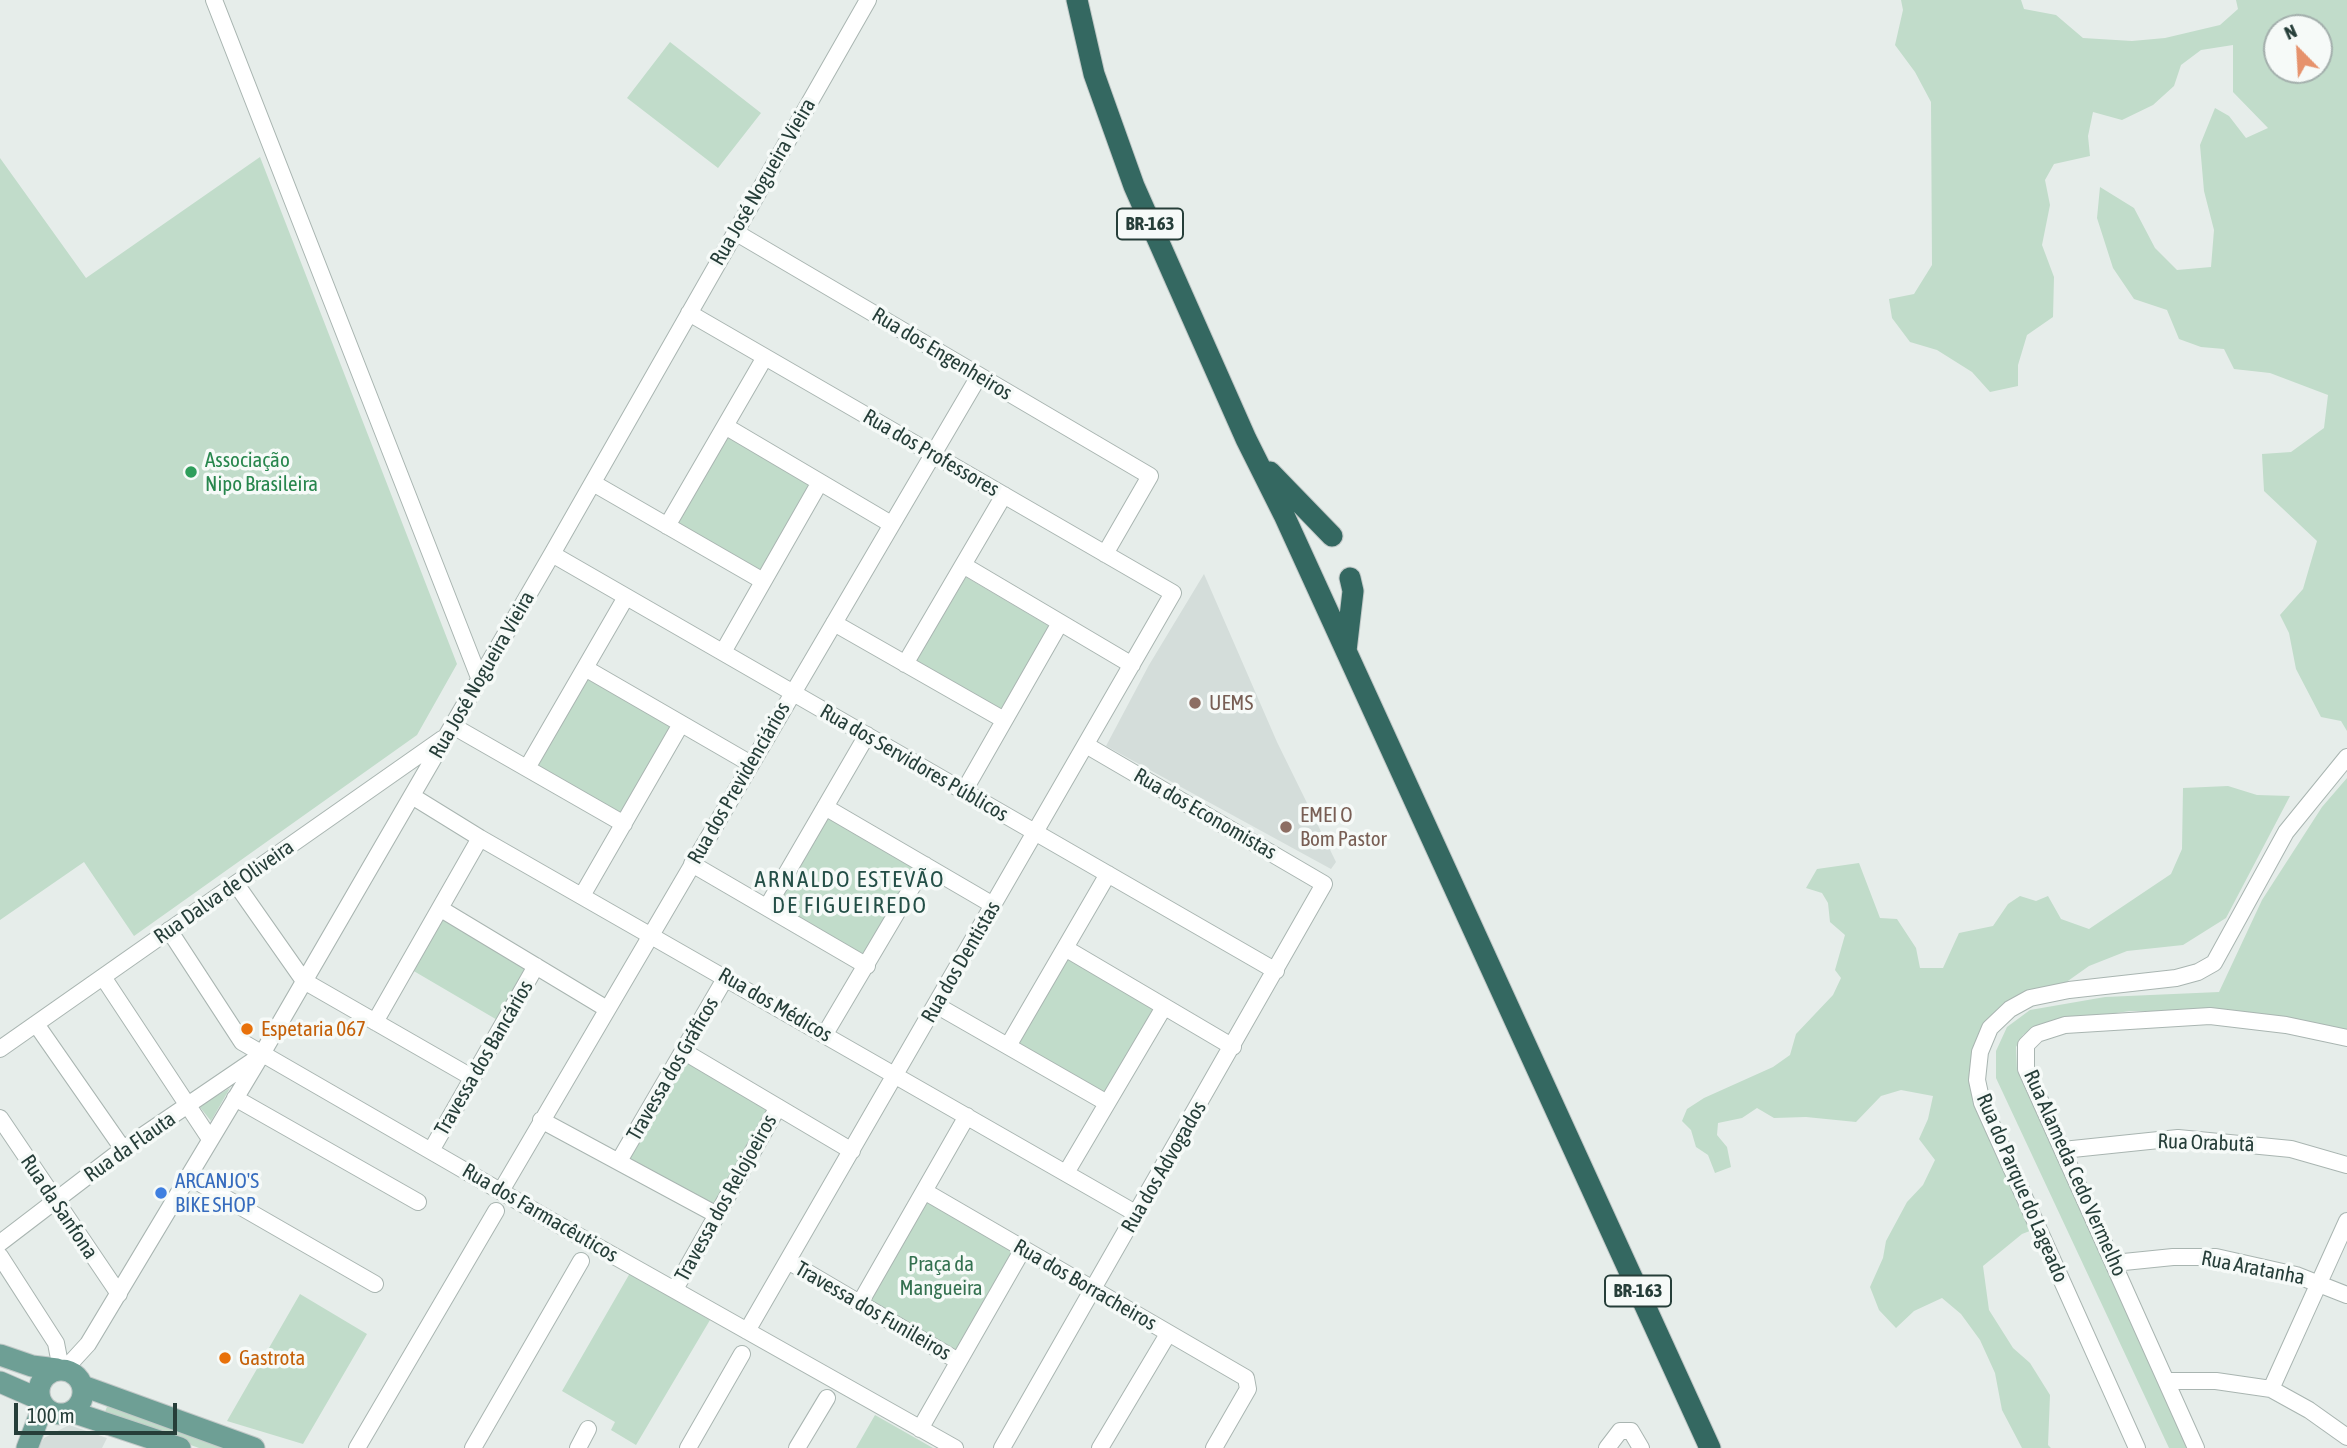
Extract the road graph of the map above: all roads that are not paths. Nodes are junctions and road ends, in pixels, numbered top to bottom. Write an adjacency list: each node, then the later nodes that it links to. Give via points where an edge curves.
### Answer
1 (214, 0): 31 (street)
2 (868, 0): 4 (street, Rua José Nogueira Vieira)
3 (1077, 0): 9 (highway, BR-163, via 1112,130)
4 (735, 232): 5 (street, Rua José Nogueira Vieira); 7 (street, Rua dos Engenheiros)
5 (689, 313): 6 (street, Rua dos Professores); 12 (street, Rua José Nogueira Vieira)
6 (765, 357): 8 (street); 10 (street, Rua dos Professores)
7 (979, 376): 10 (street, Rua dos Previdenciários); 18 (street, Rua dos Engenheiros, via 1150,476)
8 (725, 426): 11 (street); 15 (street)
9 (1246, 439): 16 (highway, via 1278,484); 26 (highway, BR-163)
10 (933, 454): 13 (street, Rua dos Professores); 14 (street, Rua dos Previdenciários)
11 (820, 482): 14 (street); 21 (street)
12 (593, 483): 15 (street); 17 (street, Rua José Nogueira Vieira)
13 (1004, 495): 18 (street, Rua dos Professores); 19 (street)
14 (891, 524): 24 (street, Rua dos Previdenciários)
15 (667, 526): 21 (street)
16 (1332, 536)
17 (552, 554): 23 (street, Rua dos Servidores Públicos); 31 (street, Rua José Nogueira Vieira)
18 (1105, 554): 22 (street, Rua dos Professores)
19 (963, 565): 25 (street); 28 (street)
20 (1350, 578): 26 (highway, via 1353,591)
21 (763, 581): 27 (street)
22 (1173, 593): 29 (street, Rua dos Dentistas)
23 (626, 597): 27 (street, Rua dos Servidores Públicos); 30 (street)
24 (834, 623): 28 (street); 32 (street, Rua dos Previdenciários)
25 (1060, 623): 29 (street); 33 (street)
26 (1346, 651): 145 (highway, BR-163)
27 (723, 652): 32 (street, Rua dos Servidores Públicos)
28 (905, 664): 33 (street)
29 (1132, 665): 37 (street, Rua dos Dentistas)
30 (585, 668): 34 (street); 40 (street)
31 (480, 680): 35 (street, Rua José Nogueira Vieira)
32 (793, 692): 36 (street, Rua dos Servidores Públicos); 39 (street, Rua dos Previdenciários)
33 (1004, 720): 41 (street)
34 (681, 724): 39 (street); 44 (street)
35 (450, 730): 40 (street); 42 (street, Rua José Nogueira Vieira); 50 (street, Rua Dalva de Oliveira)
36 (867, 735): 41 (street, Rua dos Servidores Públicos); 43 (street)
37 (1086, 745): 45 (street, Rua dos Dentistas); 51 (street, Rua dos Economistas)
38 (2347, 757): 146 (street, Rua do Parque do Lageado, via 2286,832 2214,962 2176,978 2069,989 2030,999 2010,1009 1990,1028 1980,1052 1977,1080 1982,1103)
39 (751, 764): 47 (street, Rua dos Previdenciários)
40 (527, 768): 44 (street)
41 (964, 791): 45 (street, Rua dos Servidores Públicos)
42 (412, 796): 46 (street, Rua dos Médicos); 64 (street, Rua José Nogueira Vieira)
43 (825, 807): 48 (street); 54 (street)
44 (624, 824): 52 (street)
45 (1035, 832): 49 (street, Rua dos Servidores Públicos); 53 (street, Rua dos Dentistas)
46 (480, 838): 52 (street, Rua dos Médicos); 55 (street)
47 (692, 863): 54 (street); 57 (street, Rua dos Previdenciários)
48 (925, 865): 53 (street); 60 (street)
49 (1108, 874): 58 (street); 61 (street, Rua dos Servidores Públicos)
50 (236, 884): 56 (street, Rua Dalva de Oliveira); 64 (street)
51 (1324, 884): 61 (street, Rua dos Advogados)
52 (583, 894): 57 (street, Rua dos Médicos)
53 (993, 905): 65 (street, Rua dos Dentistas)
54 (767, 907): 60 (street)
55 (441, 909): 59 (street); 68 (street)
56 (169, 930): 62 (street, Rua Dalva de Oliveira); 76 (street, Rua dos Farmacêuticos, via 243,1041)
57 (651, 933): 63 (street, Rua dos Médicos); 67 (street, Rua dos Previdenciários)
58 (1065, 948): 66 (street); 72 (street)
59 (536, 966): 67 (street); 78 (street, Travessa dos Bancários)
60 (866, 966): 70 (street)
61 (1276, 971): 73 (street, Rua dos Advogados)
62 (103, 977): 69 (street, Rua Dalva de Oliveira); 81 (street)
63 (726, 977): 70 (street, Rua dos Médicos); 75 (street, Travessa dos Gráficos)
64 (304, 981): 68 (street); 76 (street, Rua José Nogueira Vieira)
65 (936, 1005): 72 (street); 77 (street, Rua dos Dentistas)
66 (1164, 1006): 73 (street); 80 (street)
67 (607, 1009): 85 (street, Rua dos Previdenciários)
68 (375, 1022): 78 (street)
69 (36, 1024): 74 (street, Rua Dalva de Oliveira); 87 (street)
70 (825, 1034): 77 (street, Rua dos Médicos)
71 (2347, 1038): 89 (street, Rua Alameda Cedo Vermelho, via 2210,1016 2065,1025 2037,1034 2026,1045 2026,1069)
72 (1008, 1046): 80 (street)
73 (1233, 1047): 100 (street, Rua dos Advogados)
74 (0, 1049)
75 (683, 1051): 82 (street); 91 (street, Travessa dos Gráficos)
76 (262, 1054): 79 (street, Rua José Nogueira Vieira); 81 (street, Rua da Flauta); 88 (street, Rua dos Farmacêuticos)
77 (896, 1075): 83 (street, Rua dos Médicos); 90 (street, Rua dos Dentistas)
78 (473, 1078): 88 (street, Travessa dos Bancários)
79 (235, 1098): 86 (street, Rua José Nogueira Vieira); 97 (street)
80 (1107, 1103): 93 (street)
81 (188, 1106): 86 (street); 87 (street, Rua da Flauta)
82 (778, 1107): 90 (street); 101 (street, Travessa dos Relojoeiros)
83 (967, 1116): 93 (street, Rua dos Médicos); 96 (street)
84 (0, 1118): 98 (street, Rua da Sanfona)
85 (541, 1120): 91 (street); 95 (street, Rua dos Previdenciários)
86 (211, 1139): 94 (street, Rua José Nogueira Vieira)
87 (123, 1149): 98 (street, Rua da Flauta)
88 (432, 1149): 95 (street, Rua dos Farmacêuticos)
89 (2063, 1150): 92 (street, Rua Orabutã, via 2178,1138 2291,1149); 108 (street, Rua Alameda Cedo Vermelho)
90 (852, 1151): 107 (street, Rua dos Dentistas)
91 (619, 1161): 101 (street)
92 (2347, 1166)
93 (1066, 1173): 100 (street, Rua dos Médicos)
94 (189, 1177): 110 (street); 113 (street, Rua José Nogueira Vieira)
95 (502, 1191): 111 (street, Rua dos Farmacêuticos)
96 (924, 1191): 104 (street, Rua dos Borracheiros); 115 (street)
97 (418, 1202)
98 (55, 1203): 103 (street, Rua da Flauta); 113 (street, Rua da Sanfona)
99 (496, 1211): 134 (street)
100 (1137, 1214): 112 (street, Rua dos Advogados)
101 (717, 1215): 111 (street, Travessa dos Relojoeiros)
102 (2347, 1221): 109 (street)
103 (0, 1243)
104 (1023, 1249): 112 (street, Rua dos Borracheiros); 120 (street)
105 (0, 1256): 121 (street, via 55,1343)
106 (581, 1261): 135 (street)
107 (788, 1261): 115 (street, Travessa dos Funileiros); 116 (street, Rua dos Dentistas)
108 (2114, 1263): 109 (street, Rua Aratanha, via 2216,1257); 122 (street, Rua Alameda Cedo Vermelho)
109 (2319, 1282): 114 (street, Rua Aratanha); 124 (street)
110 (375, 1284)
111 (675, 1289): 116 (street, Rua dos Farmacêuticos)
112 (1092, 1290): 117 (street, Rua dos Borracheiros); 140 (street, Rua dos Advogados)
113 (119, 1294): 121 (street, Rua José Nogueira Vieira)
114 (2347, 1295)
115 (860, 1303): 120 (street, Travessa dos Funileiros)
116 (747, 1331): 129 (street, Rua dos Farmacêuticos)
117 (1167, 1334): 141 (street); 142 (street, Rua dos Borracheiros, via 1246,1378 1248,1388)
118 (742, 1354): 137 (street)
119 (0, 1355): 121 (main road)
120 (958, 1361): 129 (street)
121 (69, 1374): 126 (main road, via 47,1374 41,1382); 127 (main road, via 84,1396); 133 (main road)
122 (2169, 1381): 124 (street, via 2216,1381); 147 (street, Rua Alameda Cedo Vermelho)
123 (1, 1383): 126 (main road)
124 (2272, 1389): 130 (street)
125 (827, 1398): 138 (street)
126 (41, 1403): 127 (main road, via 52,1413); 131 (main road)
127 (68, 1413): 131 (main road); 132 (main road)
128 (588, 1429): 136 (street)
129 (920, 1429): 139 (street, Rua dos Farmacêuticos)
130 (2347, 1437)
131 (31, 1442)
132 (180, 1448)
133 (254, 1448)
134 (358, 1448)
135 (473, 1448)
136 (578, 1448)
137 (688, 1448)
138 (797, 1448)
139 (955, 1448)
140 (1002, 1448)
141 (1100, 1448)
142 (1214, 1448)
143 (1607, 1448): 144 (street, via 1620,1431 1631,1431)
144 (1641, 1448)
145 (1710, 1448)
146 (2137, 1448)
147 (2196, 1448)

